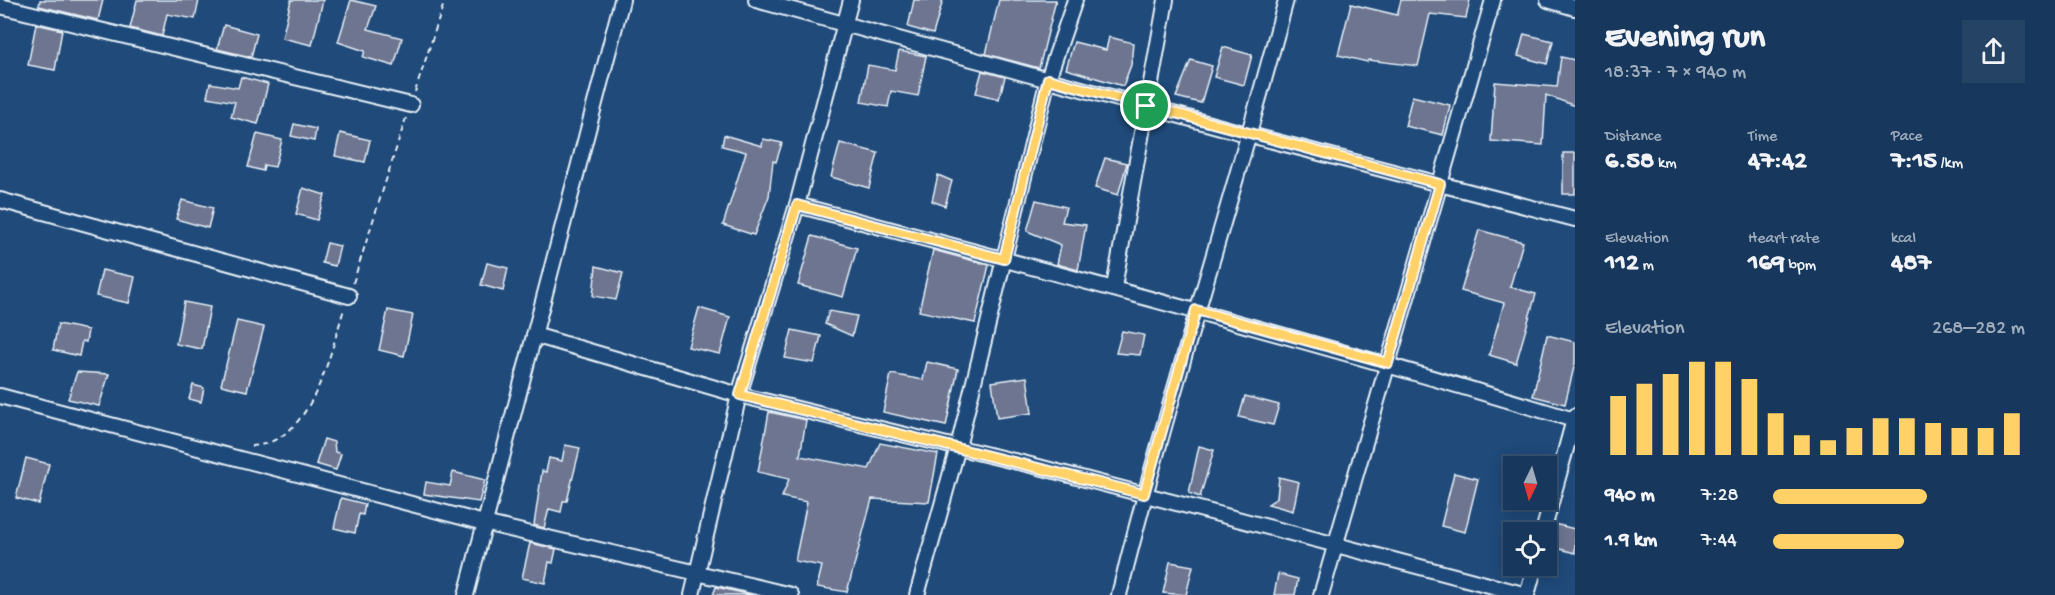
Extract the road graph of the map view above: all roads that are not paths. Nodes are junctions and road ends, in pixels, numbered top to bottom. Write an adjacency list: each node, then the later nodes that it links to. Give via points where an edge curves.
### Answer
1 (622, 0): 24 (street)
2 (756, 0): 11 (street)
3 (851, 0): 11 (street)
4 (1075, 0): 12 (street)
5 (1166, 0): 14 (street)
6 (1286, 0): 15 (street)
7 (1493, 0): 16 (street)
8 (1548, 0): 10 (street)
9 (0, 6): 13 (street)
10 (1575, 8)
11 (845, 23): 12 (street); 18 (street)
12 (1048, 79): 14 (street); 20 (street)
13 (411, 105)
14 (1146, 106): 15 (street); 21 (street)
15 (1250, 135): 16 (street); 23 (street)
16 (1440, 184): 19 (street); 25 (street)
17 (0, 200): 22 (street)
18 (797, 205): 20 (street); 26 (street)
19 (1575, 219)
20 (1004, 259): 21 (street); 29 (street)
21 (1114, 287): 23 (street)
22 (349, 296)
23 (1196, 310): 25 (street); 30 (street)
24 (534, 335): 26 (street); 32 (street)
25 (1388, 363): 28 (street); 33 (street)
26 (740, 395): 29 (street); 34 (street)
27 (0, 396): 32 (street)
28 (1574, 418): 31 (street)
29 (958, 447): 30 (street); 39 (street)
30 (1144, 494): 33 (street); 40 (street)
31 (1547, 522)
32 (484, 523): 34 (street); 36 (street)
33 (1334, 544): 41 (street); 42 (street)
34 (698, 571): 37 (street); 38 (street)
35 (1532, 576): 42 (street)
36 (466, 595)
37 (692, 595)
38 (791, 595)
39 (917, 595)
40 (1119, 595)
41 (1321, 595)
42 (1527, 595)

